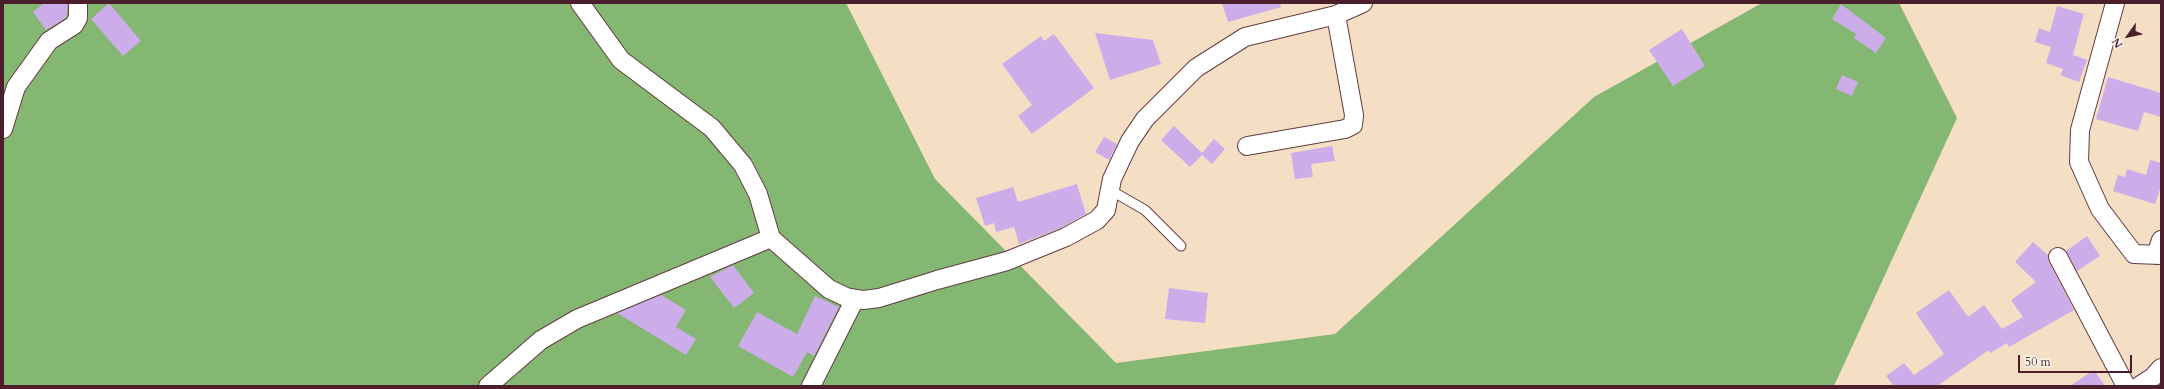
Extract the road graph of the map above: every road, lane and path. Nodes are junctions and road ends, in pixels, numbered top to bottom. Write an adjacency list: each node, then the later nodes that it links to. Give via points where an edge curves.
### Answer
1 (78, 3): 6 (street, via 78,18 74,25 49,42 16,87)
2 (580, 3): 9 (street, via 621,60 718,134 742,165 758,194)
3 (1363, 3): 5 (street)
4 (2116, 3): 11 (street, via 2080,130 2078,162 2100,209 2134,254)
5 (1336, 14): 7 (street, via 1354,115 1353,125 1345,130); 8 (street, via 1245,37 1196,68 1145,119 1123,155)
6 (3, 129)
7 (1247, 146)
8 (1110, 190): 10 (lane, via 1145,210); 13 (street, via 1103,216 1066,238 1007,261 879,298)
9 (771, 238): 13 (street, via 829,289); 14 (street, via 577,319 541,340)
10 (1181, 246)
11 (2159, 250)
12 (2058, 257): 16 (street)
13 (855, 299): 15 (street)
14 (488, 386)
15 (811, 386)
16 (2126, 386)

